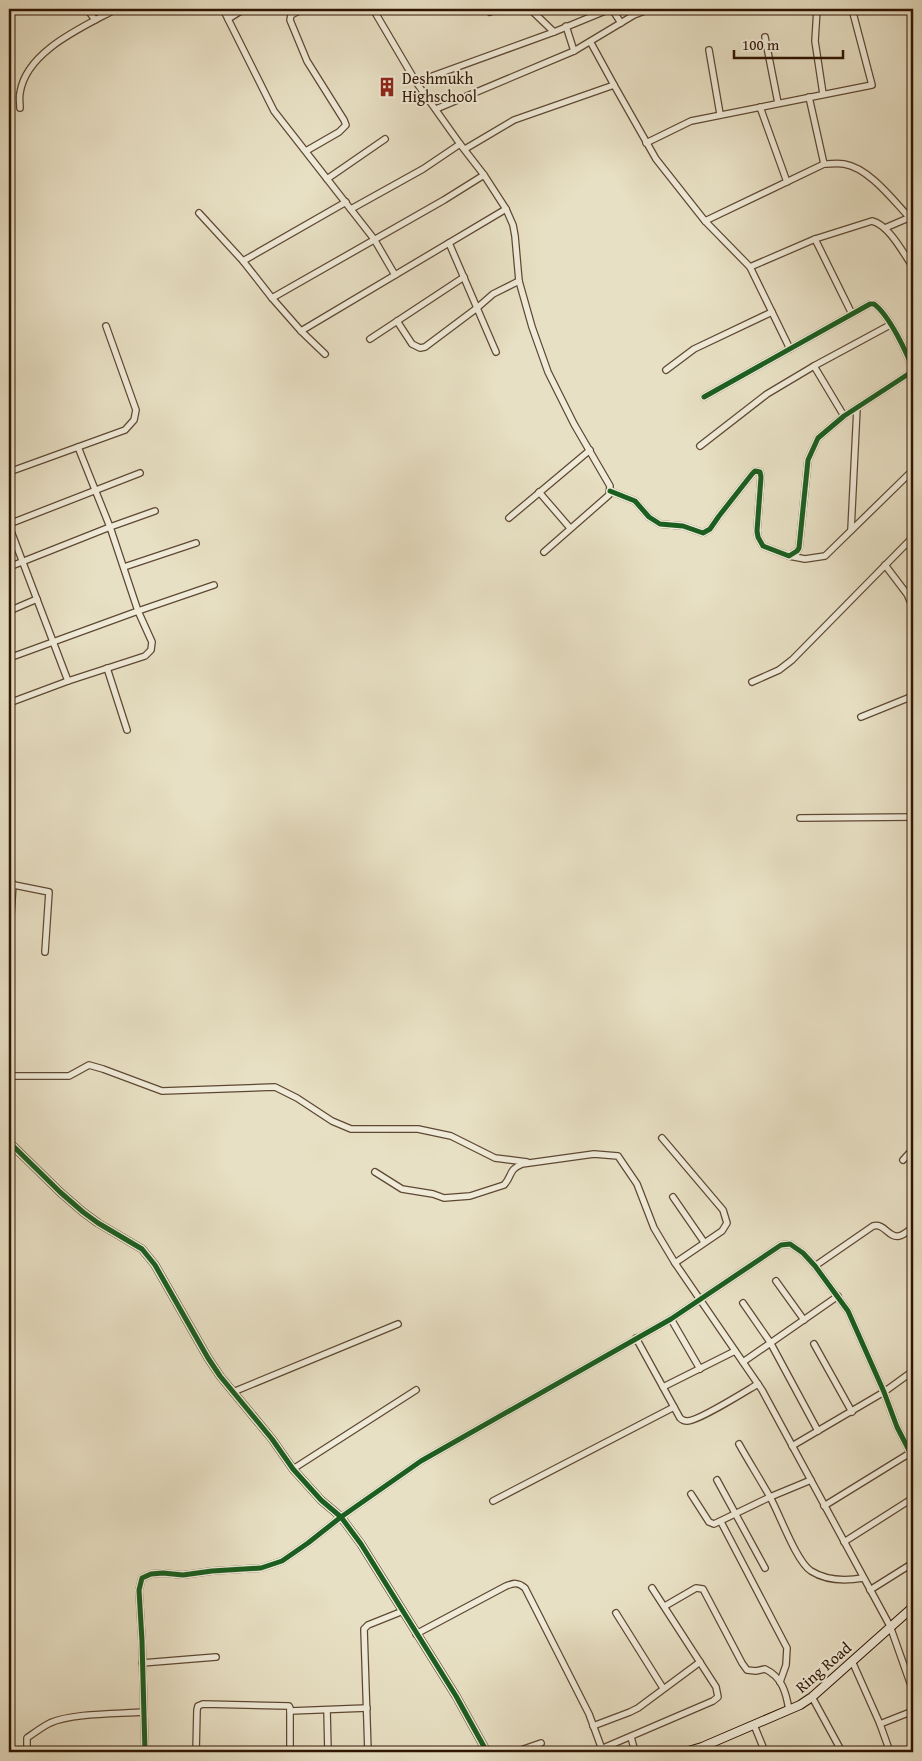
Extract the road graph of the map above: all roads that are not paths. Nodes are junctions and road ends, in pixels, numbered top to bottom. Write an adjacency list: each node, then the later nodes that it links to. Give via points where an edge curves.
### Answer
1 (88, 9): 15 (street)
2 (116, 9): 15 (street)
3 (223, 9): 14 (street)
4 (244, 9): 14 (street)
5 (303, 9): 35 (street, via 291,15 290,20 307,61 346,125)
6 (373, 9): 23 (street)
7 (498, 9): 13 (street)
8 (530, 9): 18 (street)
9 (611, 9): 16 (street); 17 (street)
10 (650, 9): 16 (street)
11 (817, 9): 25 (street, via 815,40)
12 (852, 9): 25 (street, via 872,85)
13 (490, 12)
14 (228, 19): 35 (street, via 274,111)
15 (95, 20): 29 (street, via 47,49 39,58 23,84)
16 (621, 23): 20 (street)
17 (566, 26): 18 (street); 22 (street)
18 (554, 32): 23 (street)
19 (765, 37): 27 (street)
20 (591, 43): 22 (street); 24 (street)
21 (709, 50): 31 (street)
22 (574, 52): 30 (street)
23 (416, 82): 30 (street)
24 (614, 85): 33 (street); 34 (street, via 514,120)
25 (823, 94): 26 (street)
26 (808, 97): 27 (street); 36 (street)
27 (778, 103): 28 (street)
28 (760, 106): 31 (street); 39 (street)
29 (20, 108)
30 (436, 109): 34 (street)
31 (720, 114): 33 (street, via 685,123)
32 (384, 139): 38 (street)
33 (646, 143): 45 (street)
34 (462, 147): 37 (street); 42 (street)
35 (306, 151): 38 (street)
36 (824, 164): 39 (street); 44 (street, via 844,164 866,174)
37 (484, 175): 41 (street); 47 (street)
38 (328, 179): 40 (street)
39 (787, 182): 45 (street)
40 (346, 202): 42 (street); 50 (street)
41 (506, 208): 49 (street); 55 (street, via 515,236)
42 (352, 209): 47 (street)
43 (200, 213): 50 (street)
44 (911, 216): 46 (street)
45 (705, 221): 51 (street)
46 (885, 228): 48 (street, via 878,223 867,222); 52 (street)
47 (374, 239): 53 (street); 56 (street)
48 (815, 239): 51 (street); 59 (street)
49 (449, 243): 53 (street); 54 (street)
50 (243, 261): 56 (street)
51 (750, 267): 58 (street)
52 (913, 267)
53 (395, 276): 63 (street)
54 (464, 277): 57 (street); 60 (street)
55 (519, 281): 57 (street, via 493,294); 75 (street, via 548,372)
56 (272, 298): 63 (street)
57 (477, 308): 60 (street, via 420,348 412,344); 66 (street)
58 (772, 312): 65 (street); 69 (street, via 694,349)
59 (852, 314): 61 (street, via 874,304); 65 (street)
60 (397, 321): 64 (street)
61 (890, 325): 68 (street); 71 (street, via 908,353 913,371)
62 (106, 326): 74 (street, via 136,410 134,420 124,430)
63 (301, 331): 67 (street)
64 (370, 339)
65 (790, 349): 70 (street)
66 (496, 352)
67 (325, 354)
68 (814, 366): 72 (street); 73 (street, via 767,394)
69 (666, 370)
70 (704, 397)
71 (857, 408): 72 (street); 88 (street)
72 (844, 416): 92 (street, via 818,438 808,460 799,548)
73 (700, 446)
74 (78, 447): 77 (street); 80 (street)
75 (590, 450): 81 (street, via 608,480); 82 (street)
76 (913, 458): 79 (street)
77 (9, 472)
78 (140, 473): 80 (street)
79 (912, 473): 88 (street)
80 (95, 489): 85 (street); 86 (street)
81 (610, 491): 87 (street); 92 (street, via 635,501 660,524 683,526 703,533 710,529 752,474 760,472 758,537 763,546)
82 (540, 492): 84 (street); 87 (street)
83 (156, 511): 86 (street)
84 (509, 518)
85 (9, 525): 93 (street)
86 (110, 527): 93 (street); 96 (street)
87 (570, 528): 91 (street)
88 (851, 530): 92 (street, via 825,556)
89 (913, 537): 94 (street)
90 (196, 543): 96 (street)
91 (544, 552)
92 (789, 556)
93 (22, 562): 95 (street); 98 (street)
94 (885, 565): 99 (street, via 907,594); 106 (street, via 792,660)
95 (9, 567)
96 (124, 567): 101 (street)
97 (214, 585): 101 (street)
98 (37, 599): 100 (street); 102 (street)
99 (913, 608)
100 (9, 611)
101 (138, 611): 102 (street); 104 (street, via 152,642 151,650 146,656)
102 (53, 641): 103 (street); 105 (street)
103 (9, 658)
104 (107, 668): 105 (street); 111 (street)
105 (68, 681): 108 (street)
106 (752, 682)
107 (911, 697): 109 (street); 110 (street)
108 (9, 703)
109 (913, 708)
110 (861, 717)
111 (127, 730)
112 (913, 782): 113 (street)
113 (913, 806)
114 (913, 817): 115 (street)
115 (800, 818)
116 (11, 884): 117 (street); 118 (street, via 49,892)
117 (9, 946)
118 (46, 952)
119 (9, 1076): 124 (street, via 69,1076 89,1065 162,1091 275,1087 351,1129 418,1129 451,1136 495,1158)
120 (662, 1138): 128 (street, via 725,1214 726,1226)
121 (9, 1142): 148 (street, via 84,1212 142,1249 156,1265 208,1358)
122 (913, 1149): 123 (street)
123 (903, 1160)
124 (531, 1162): 125 (street, via 514,1168 504,1185 452,1198 402,1188); 129 (street, via 594,1154 618,1156 637,1184 654,1228)
125 (375, 1172)
126 (673, 1197): 128 (street)
127 (913, 1227): 130 (street, via 894,1236 882,1226 873,1226)
128 (704, 1242): 129 (street)
129 (674, 1263): 133 (street)
130 (815, 1266): 132 (street); 133 (street, via 794,1246 781,1245)
131 (776, 1281): 136 (street)
132 (838, 1296): 136 (street); 149 (street, via 848,1311)
133 (700, 1300): 135 (street); 141 (street)
134 (743, 1303): 139 (street)
135 (671, 1319): 138 (street); 143 (street)
136 (804, 1320): 139 (street)
137 (398, 1324): 148 (street)
138 (636, 1338): 146 (street); 165 (street, via 421,1461)
139 (770, 1342): 142 (street); 152 (street)
140 (814, 1344): 151 (street)
141 (735, 1351): 142 (street); 143 (street)
142 (743, 1362): 145 (street)
143 (700, 1369): 146 (street)
144 (913, 1372): 149 (street)
145 (758, 1384): 150 (street, via 692,1420 683,1420); 154 (street)
146 (663, 1387): 150 (street)
147 (416, 1390): 156 (street)
148 (232, 1392): 156 (street)
149 (884, 1392): 151 (street); 155 (street, via 896,1426)
150 (674, 1406): 162 (street)
151 (852, 1412): 152 (street)
152 (818, 1431): 154 (street)
153 (739, 1444): 160 (street)
154 (792, 1446): 158 (street)
155 (912, 1456): 163 (street)
156 (293, 1469): 165 (street, via 320,1500)
157 (717, 1480): 164 (street)
158 (811, 1480): 160 (street); 163 (street)
159 (691, 1494): 166 (street, via 709,1522)
160 (770, 1497): 164 (street); 170 (street, via 807,1567 817,1574 836,1579)
161 (913, 1498): 167 (street)
162 (493, 1501)
163 (824, 1506): 167 (street)
164 (737, 1514): 166 (street); 169 (street)
165 (341, 1516): 175 (street); 182 (street, via 308,1543 271,1566 184,1575 151,1574 142,1578 139,1590)
166 (721, 1522): 183 (street, via 787,1648)
167 (844, 1542): 170 (street)
168 (913, 1563): 172 (street)
169 (765, 1568)
170 (864, 1578): 172 (street)
171 (652, 1588): 173 (street)
172 (870, 1590): 177 (street)
173 (665, 1606): 181 (street); 183 (street, via 696,1588 703,1589 747,1670 765,1669)
174 (913, 1607): 177 (main road, Ring Road)
175 (403, 1611): 178 (street); 187 (street, via 364,1629)
176 (616, 1613): 184 (street)
177 (890, 1626): 180 (main road, Ring Road); 185 (street)
178 (416, 1634): 195 (street, via 506,1586 520,1584 525,1588); 205 (street)
179 (216, 1657): 182 (street)
180 (852, 1661): 186 (main road, Ring Road); 194 (street)
181 (700, 1662): 184 (street); 196 (street, via 716,1687 718,1697)
182 (142, 1663): 192 (street)
183 (780, 1682): 189 (street)
184 (663, 1688): 195 (street, via 630,1712)
185 (913, 1691)
186 (812, 1697): 189 (main road, Ring Road); 210 (street)
187 (367, 1708): 188 (street); 204 (street)
188 (327, 1710): 190 (street); 203 (street)
189 (789, 1710): 193 (main road, Ring Road)
190 (290, 1711): 201 (street, via 288,1706 198,1706); 202 (street)
191 (913, 1711): 194 (street)
192 (144, 1712): 199 (street, via 55,1721 27,1738); 200 (street)
193 (754, 1724): 208 (main road, Ring Road); 209 (street)
194 (880, 1724): 211 (street)
195 (593, 1726): 198 (street)
196 (631, 1737): 198 (street); 207 (street)
197 (541, 1743): 206 (street)
198 (602, 1751)
199 (27, 1752)
200 (145, 1752)
201 (196, 1752)
202 (290, 1752)
203 (328, 1752)
204 (368, 1752)
205 (487, 1752)
206 (515, 1752)
207 (635, 1752)
208 (685, 1752)
209 (766, 1752)
210 (842, 1752)
211 (890, 1752)

